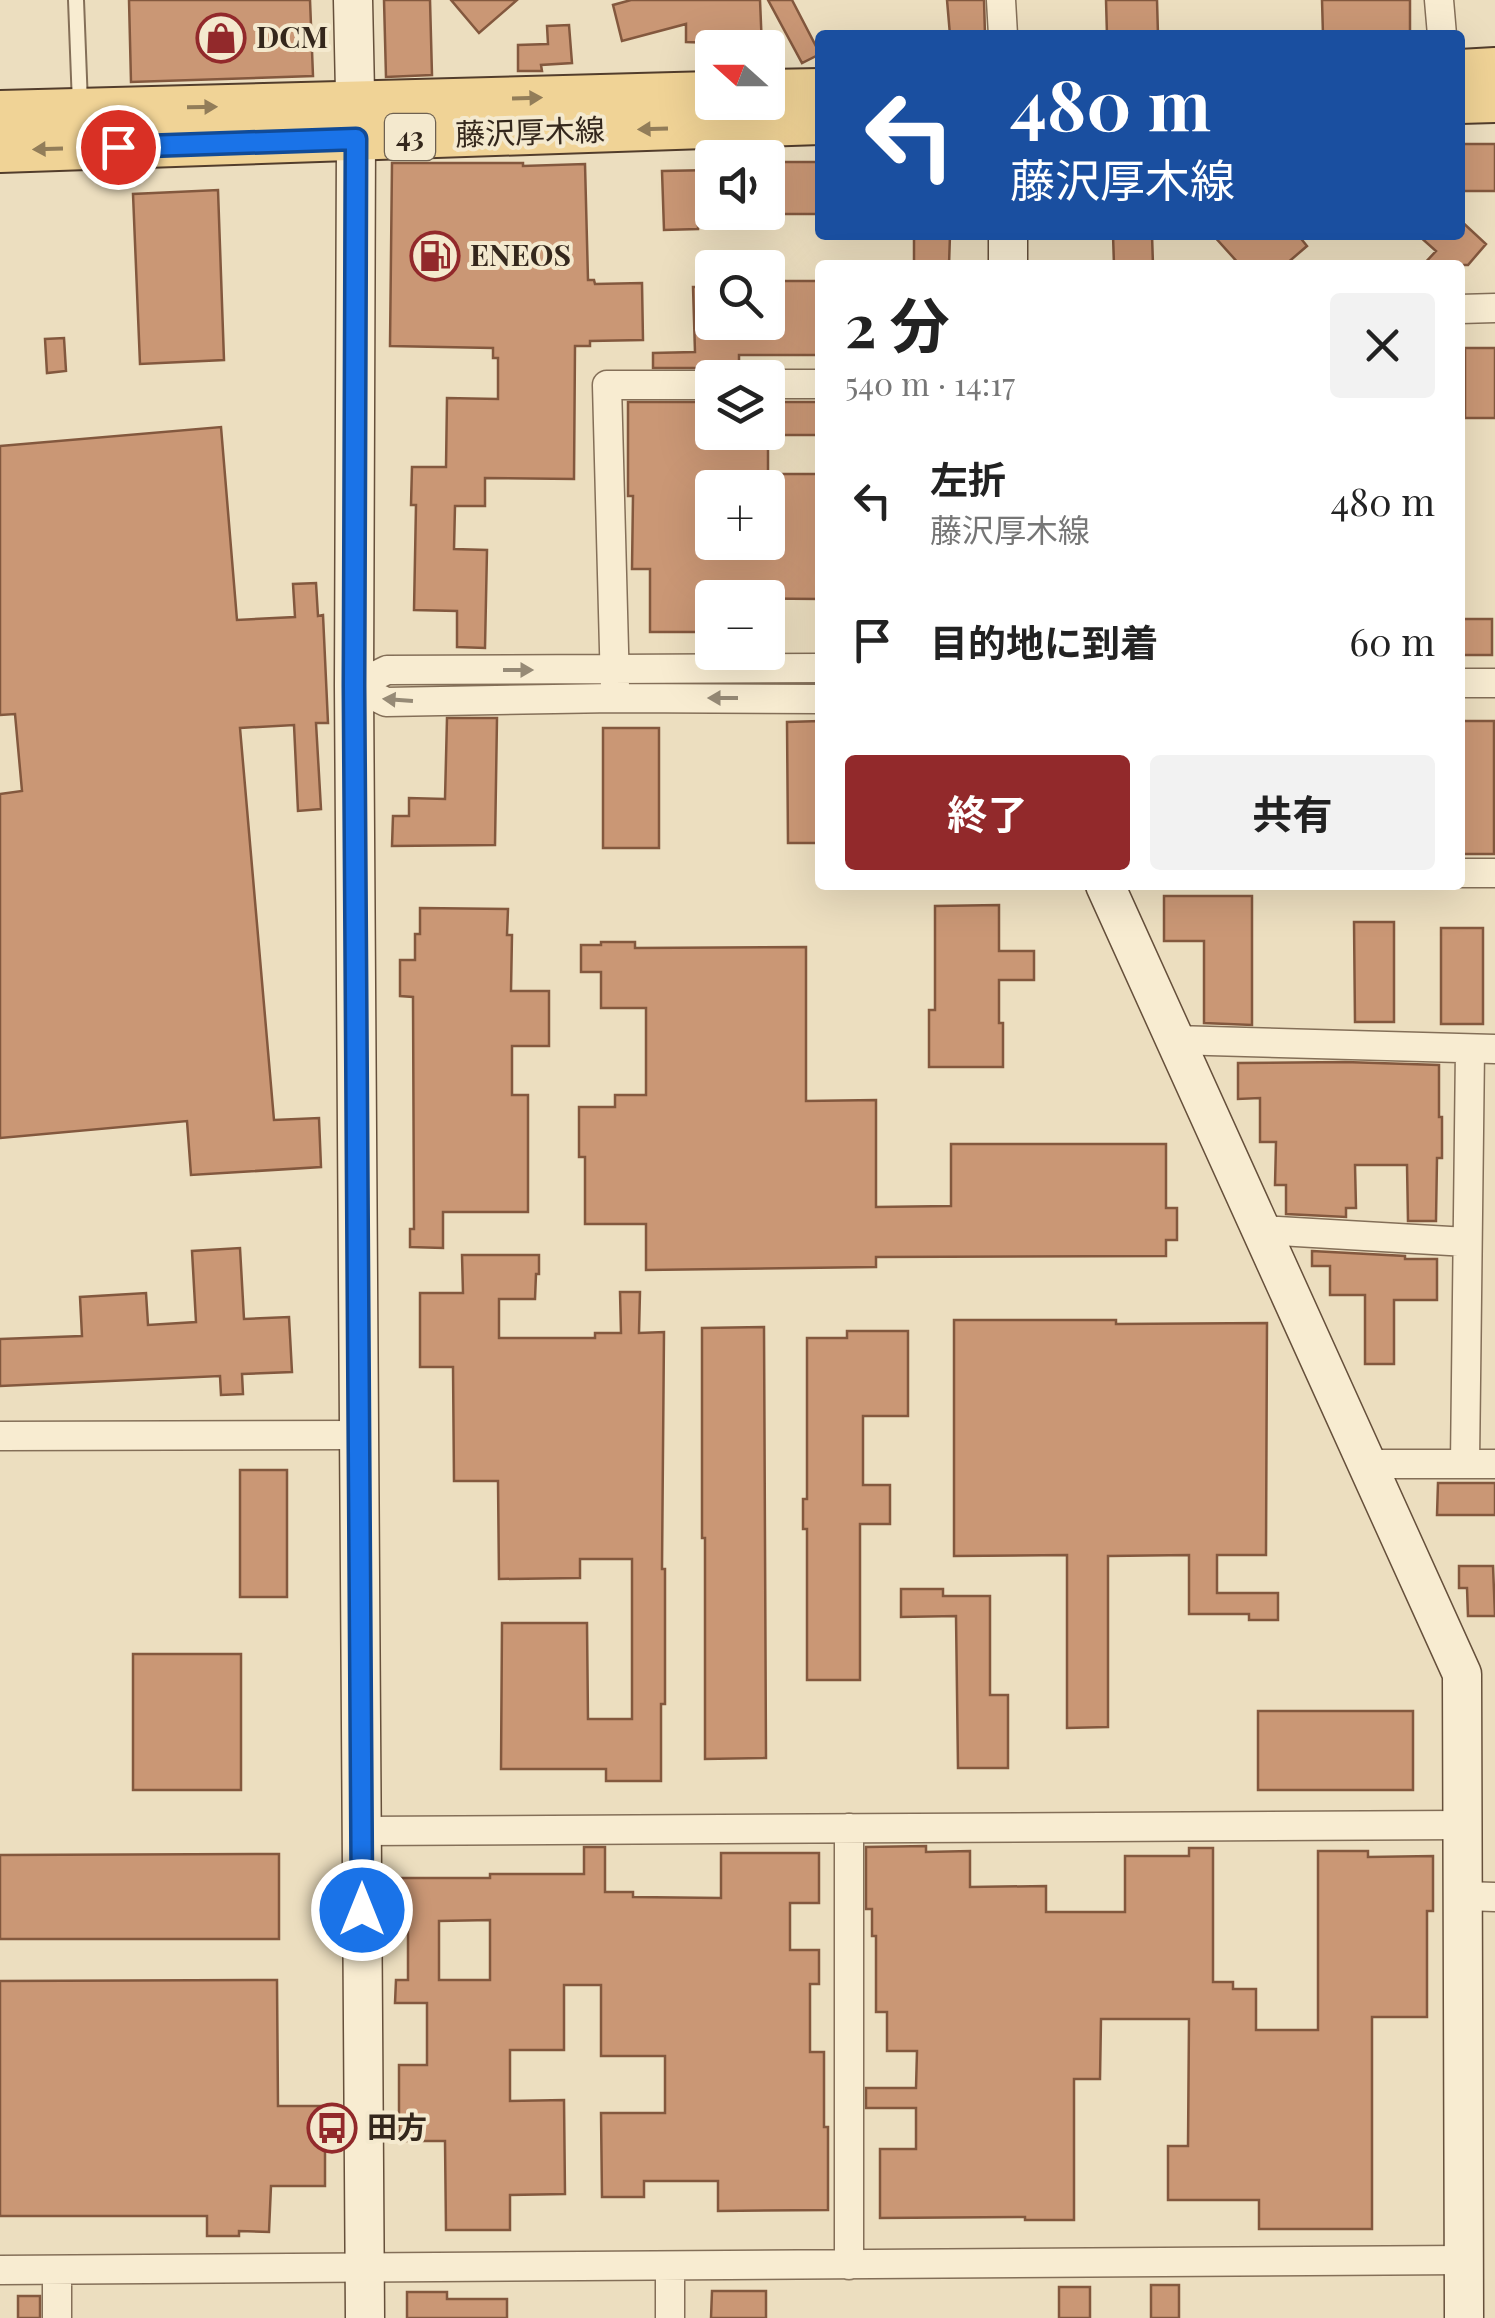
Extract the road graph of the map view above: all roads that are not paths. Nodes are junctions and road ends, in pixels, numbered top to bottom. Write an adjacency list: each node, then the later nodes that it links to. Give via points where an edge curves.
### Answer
1 (76, 0): 14 (lane)
2 (353, 0): 16 (street)
3 (1001, 0): 5 (street)
4 (1439, 0): 6 (street)
5 (1002, 30)
6 (1442, 30)
7 (1495, 69): 8 (main road)
8 (1465, 71)
9 (815, 90): 10 (main road)
10 (785, 91)
11 (695, 94): 16 (main road, 藤沢厚木線 / 43, one-way to 11)
12 (1495, 101): 13 (main road)
13 (1465, 102)
14 (80, 110): 15 (main road, 藤沢厚木線 / 43); 16 (main road, 藤沢厚木線 / 43, one-way to 16)
15 (0, 112)
16 (355, 121): 17 (main road, 藤沢厚木線 / 43, one-way to 16); 18 (main road, 藤沢厚木線 / 43, one-way to 18); 28 (street)
17 (815, 122)
18 (0, 151)
19 (1495, 308): 20 (street)
20 (1465, 309)
21 (695, 384): 25 (street, via 607,385)
22 (785, 384): 23 (street)
23 (815, 384)
24 (815, 668): 25 (street)
25 (614, 669): 28 (street, one-way to 25, via 388,670); 29 (street)
26 (1465, 683): 27 (street)
27 (1495, 683)
28 (354, 686): 29 (street, one-way to 28, via 386,702); 38 (street)
29 (615, 698): 30 (street, one-way to 29)
30 (815, 699)
31 (1465, 872): 32 (street)
32 (1495, 873)
33 (1107, 890): 34 (street)
34 (1174, 1040): 35 (street); 36 (street)
35 (1482, 1049): 37 (street)
36 (1260, 1230): 37 (street); 40 (street)
37 (1468, 1242): 41 (street)
38 (359, 1434): 39 (street); 46 (street)
39 (0, 1436)
40 (1366, 1464): 41 (street); 43 (street)
41 (1465, 1464): 42 (street)
42 (1495, 1464)
43 (1478, 1674): 44 (street)
44 (1462, 1825): 45 (street); 47 (street)
45 (850, 1828): 46 (street); 49 (street)
46 (362, 1831): 51 (street)
47 (1479, 1896): 48 (street)
48 (1464, 2260): 49 (street); 57 (street)
49 (849, 2265): 50 (street)
50 (670, 2266): 51 (street); 56 (street)
51 (365, 2268): 53 (street); 55 (street)
52 (0, 2270): 53 (street)
53 (57, 2270): 54 (street)
54 (57, 2318)
55 (365, 2318)
56 (670, 2318)
57 (1464, 2318)

